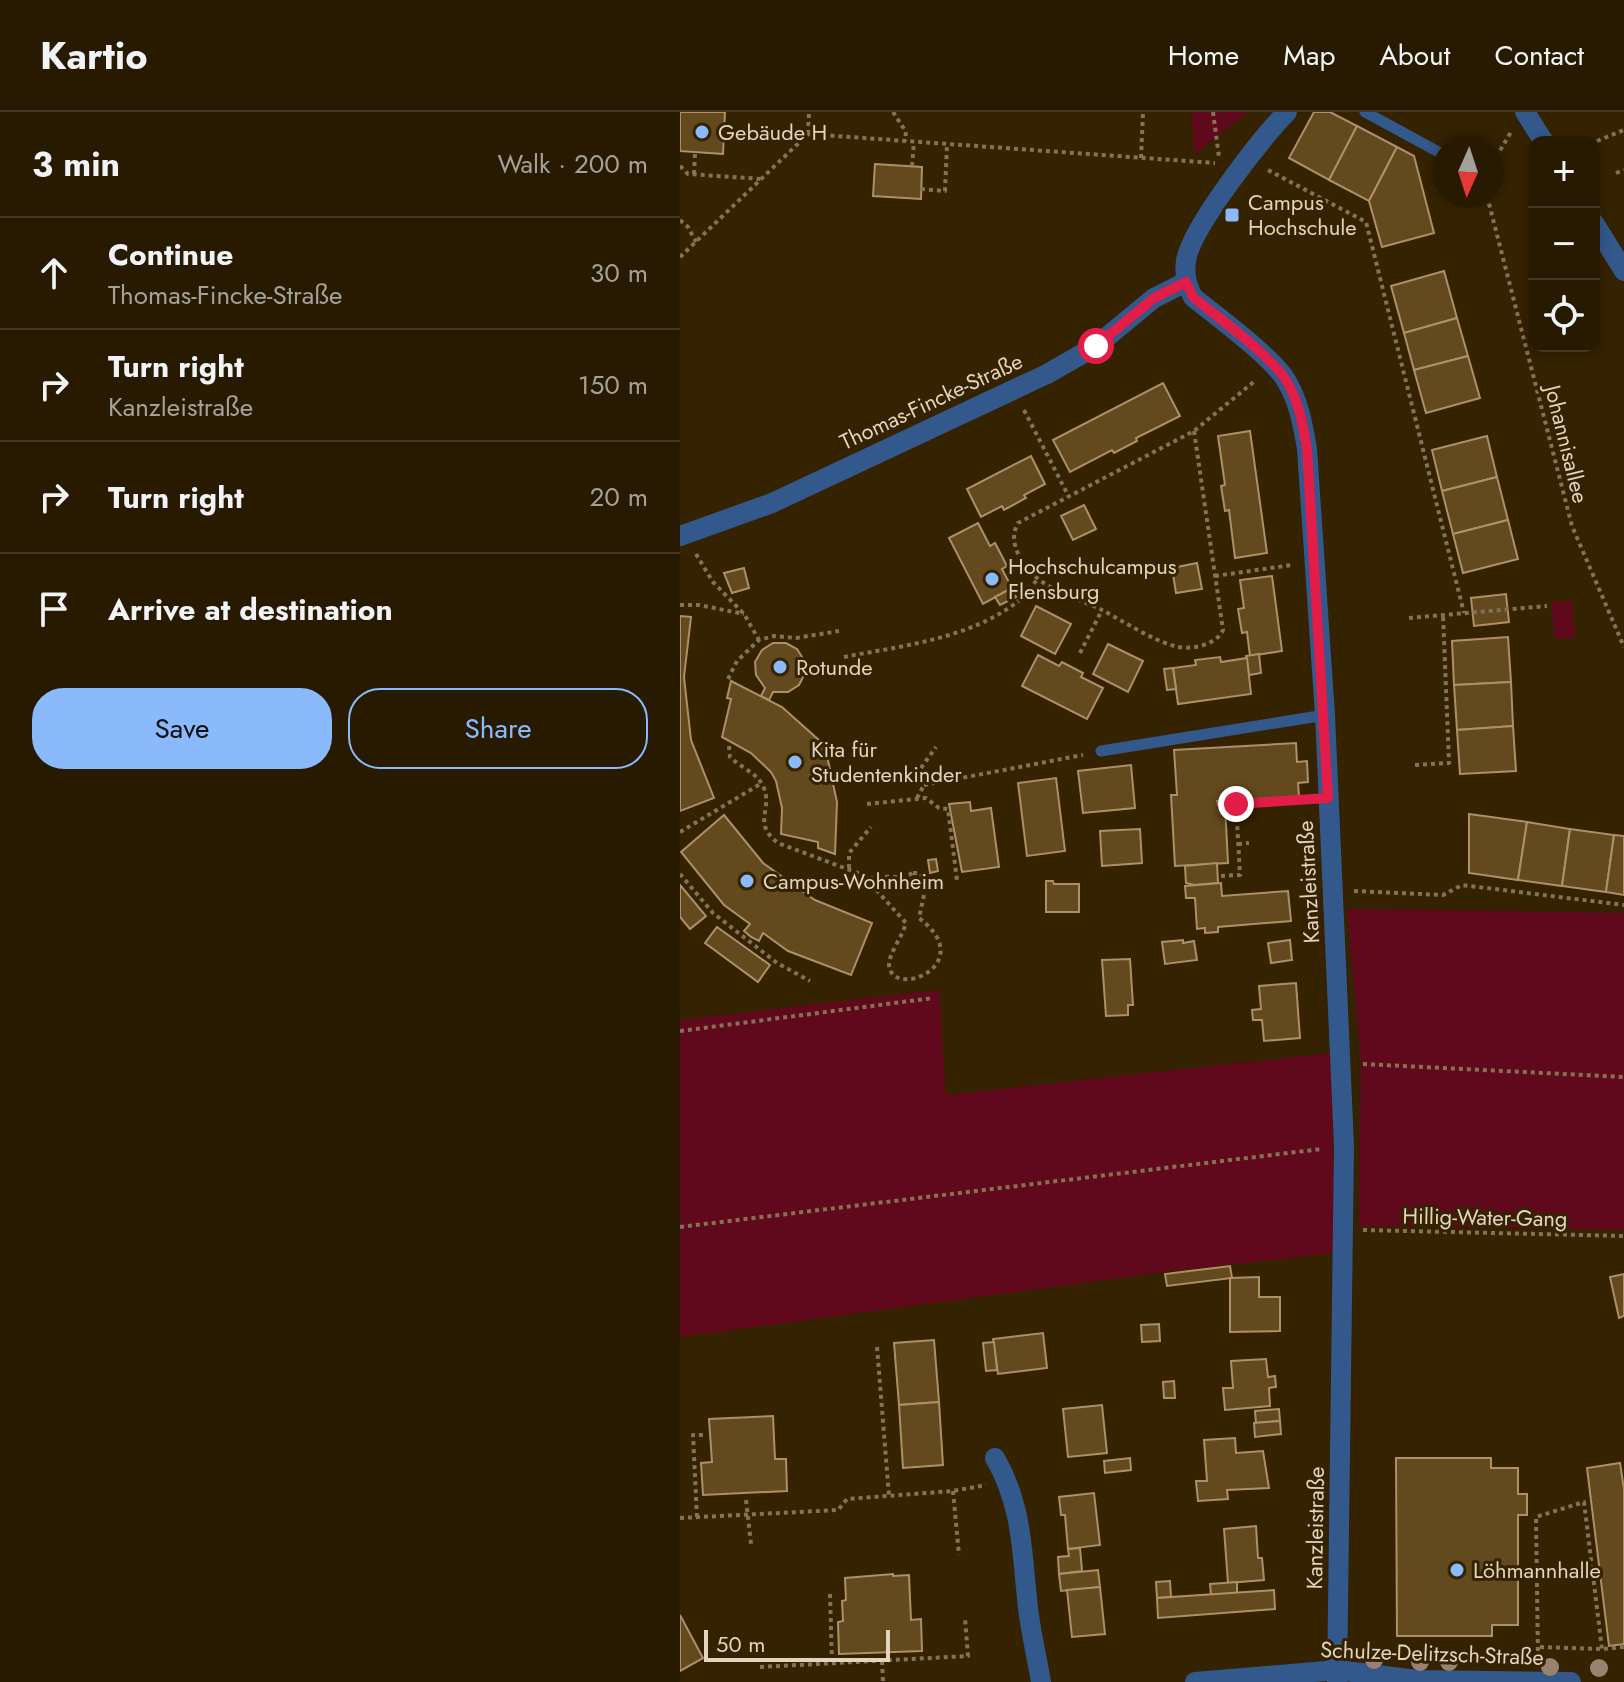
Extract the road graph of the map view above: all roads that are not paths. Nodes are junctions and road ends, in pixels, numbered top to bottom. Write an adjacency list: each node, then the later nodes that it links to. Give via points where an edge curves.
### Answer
1 (1287, 112): 8 (street, via 1201,224 1186,259)
2 (1365, 112): 5 (lane)
3 (1527, 115): 4 (street)
4 (1540, 136)
5 (1432, 148)
6 (1600, 233): 7 (street)
7 (1624, 271)
8 (1186, 282): 9 (street, Thomas-Fincke-Straße, via 1154,298 1096,346 1013,389 772,503); 10 (street, Kanzleistraße, via 1193,297 1275,366 1287,380 1300,413 1307,449)
9 (684, 534)
10 (1325, 715): 11 (lane); 13 (street, Kanzleistraße, via 1344,1146)
11 (1101, 751)
12 (995, 1458): 14 (street, via 1017,1507)
13 (1337, 1676): 15 (street, Schulze-Delitzsch-Straße); 16 (street, Schulze-Delitzsch-Straße)
14 (1041, 1682)
15 (1195, 1682)
16 (1536, 1682): 17 (street, Schulze-Delitzsch-Straße)
17 (1571, 1682)

